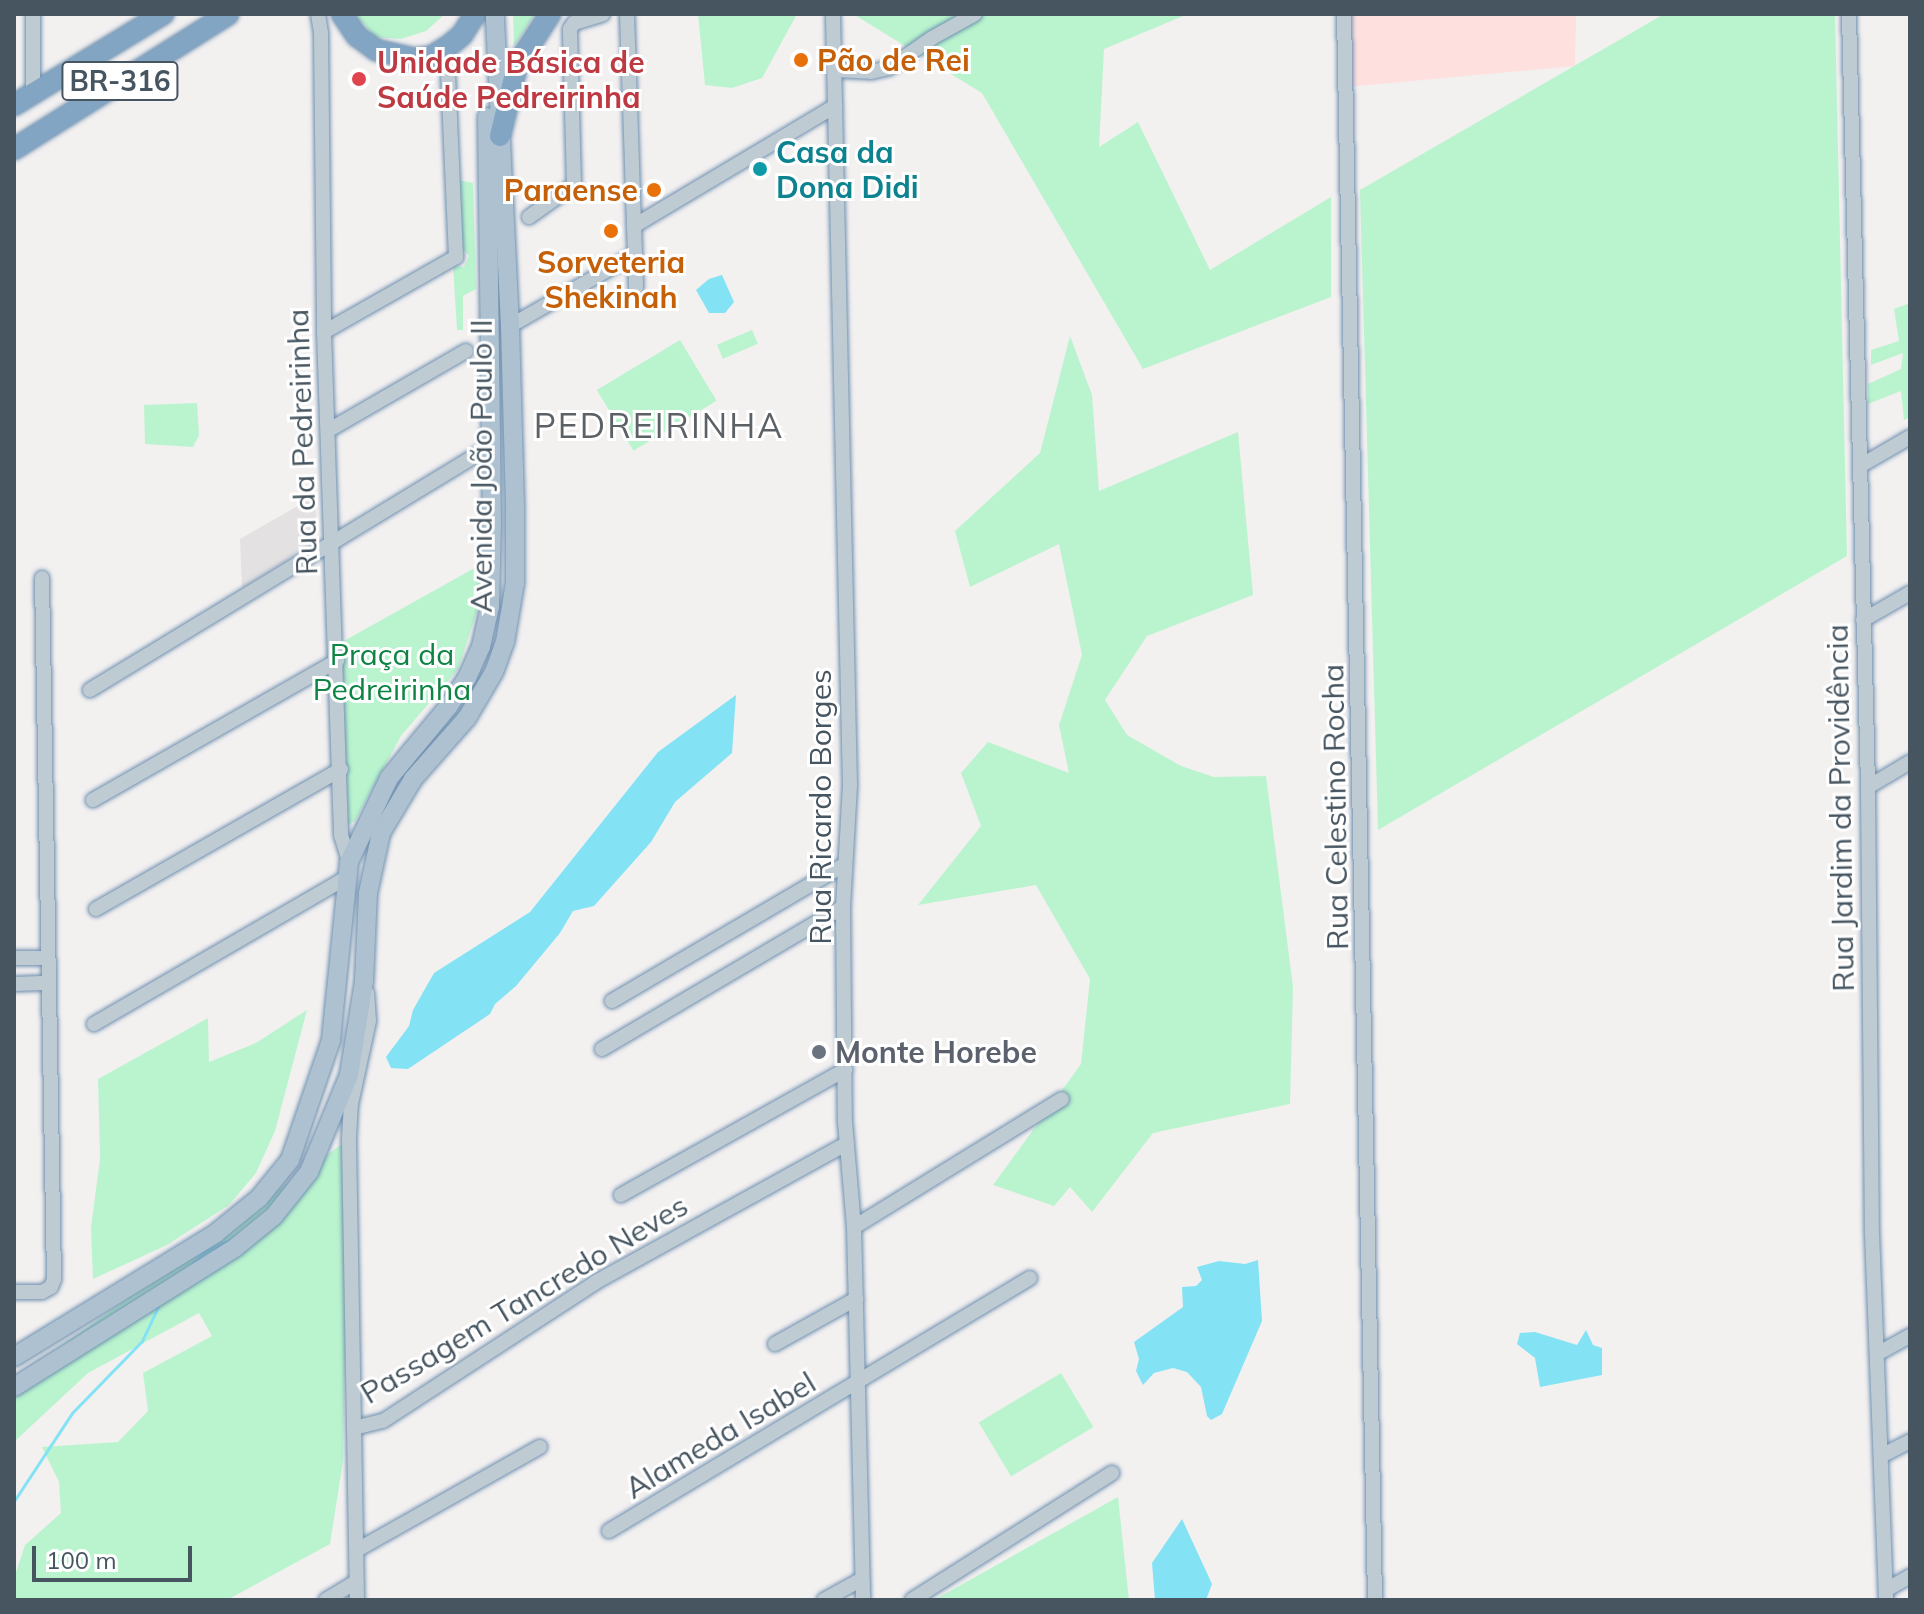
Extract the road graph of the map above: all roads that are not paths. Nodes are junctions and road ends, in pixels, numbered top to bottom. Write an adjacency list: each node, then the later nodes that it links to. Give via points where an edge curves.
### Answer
1 (33, 14): 18 (street)
2 (163, 14): 18 (highway, BR-316)
3 (228, 14): 22 (highway, BR-316)
4 (342, 14): 5 (highway, via 357,36 376,50 414,59 431,57 450,45)
5 (475, 14)
6 (487, 14): 32 (main road, Avenida João Paulo II)
7 (495, 14): 21 (main road, Avenida João Paulo II)
8 (550, 14): 21 (highway, via 517,65)
9 (603, 14): 23 (street, via 570,29 574,185)
10 (627, 14): 24 (street)
11 (833, 14): 16 (street, Rua Ricardo Borges)
12 (975, 14): 16 (street, via 889,68)
13 (1344, 14): 86 (street, Rua Celestino Rocha)
14 (1849, 14): 33 (street, Rua Jardim da Providência)
15 (316, 16): 28 (street, Rua da Pedreirinha, via 321,33)
16 (835, 70): 20 (street, Rua Ricardo Borges)
17 (448, 77): 28 (street, via 456,257)
18 (33, 95): 19 (highway, BR-316)
19 (14, 105)
20 (835, 106): 24 (street); 44 (street, Rua Ricardo Borges, via 850,785)
21 (500, 136): 27 (main road, Avenida João Paulo II)
22 (14, 149)
23 (529, 217)
24 (634, 226): 25 (street)
25 (635, 254): 26 (street); 27 (street)
26 (636, 288)
27 (510, 326): 50 (main road, Avenida João Paulo II, via 512,614 494,672 467,718 413,779 381,833 368,893)
28 (324, 332): 30 (street, Rua da Pedreirinha)
29 (466, 351): 30 (street)
30 (329, 430): 34 (street, Rua da Pedreirinha)
31 (1910, 437): 33 (street)
32 (491, 446): 34 (street); 45 (main road, Avenida João Paulo II, via 490,606 481,647 448,707 389,778)
33 (1860, 466): 37 (street, Rua Jardim da Providência)
34 (331, 540): 38 (street, Rua da Pedreirinha); 39 (street)
35 (42, 578): 49 (street)
36 (1910, 593): 37 (street)
37 (1863, 620): 42 (street, Rua Jardim da Providência)
38 (337, 661): 41 (street, Rua da Pedreirinha); 43 (street)
39 (90, 690)
40 (1910, 762): 42 (street)
41 (341, 769): 45 (street, Rua da Pedreirinha, via 342,844); 47 (street)
42 (1868, 787): 66 (street, Rua Jardim da Providência)
43 (93, 800)
44 (844, 865): 46 (street, Rua Ricardo Borges); 53 (street)
45 (348, 870): 54 (street); 67 (main road, Avenida João Paulo II, via 331,1040 290,1160 259,1198 186,1252)
46 (843, 907): 55 (street); 56 (street, Rua Ricardo Borges)
47 (96, 909)
48 (14, 958): 49 (street)
49 (47, 958): 51 (street)
50 (364, 981): 69 (main road, Avenida João Paulo II, via 349,1075 309,1172 274,1216 199,1272); 70 (street, via 369,1021 349,1139)
51 (48, 983): 52 (street); 62 (street, via 54,1279 42,1292)
52 (14, 984)
53 (612, 1001)
54 (94, 1024)
55 (602, 1049)
56 (845, 1070): 58 (street, Rua Ricardo Borges); 59 (street)
57 (1062, 1099): 60 (street)
58 (846, 1144): 60 (street, Rua Ricardo Borges); 70 (street, Passagem Tancredo Neves, via 596,1282 383,1421)
59 (621, 1195)
60 (854, 1227): 63 (street, Rua Ricardo Borges)
61 (1030, 1278): 68 (street, Alameda Isabel)
62 (14, 1292)
63 (856, 1299): 65 (street); 68 (street, Rua Ricardo Borges)
64 (1910, 1336): 66 (street)
65 (775, 1344)
66 (1877, 1354): 73 (street, Rua Jardim da Providência)
67 (14, 1357)
68 (858, 1384): 75 (street, Alameda Isabel); 78 (street, Rua Ricardo Borges)
69 (14, 1387)
70 (354, 1428): 76 (street)
71 (1910, 1441): 73 (street)
72 (540, 1447): 76 (street)
73 (1881, 1456): 80 (street, Rua Jardim da Providência)
74 (1112, 1473): 85 (street)
75 (609, 1531)
76 (357, 1550): 79 (street)
77 (1910, 1576): 80 (street)
78 (862, 1579): 83 (street); 84 (street, Rua Ricardo Borges)
79 (356, 1582): 81 (street); 82 (street)
80 (1886, 1595)
81 (326, 1600)
82 (357, 1600)
83 (824, 1600)
84 (863, 1600)
85 (912, 1600)
86 (1375, 1600)

